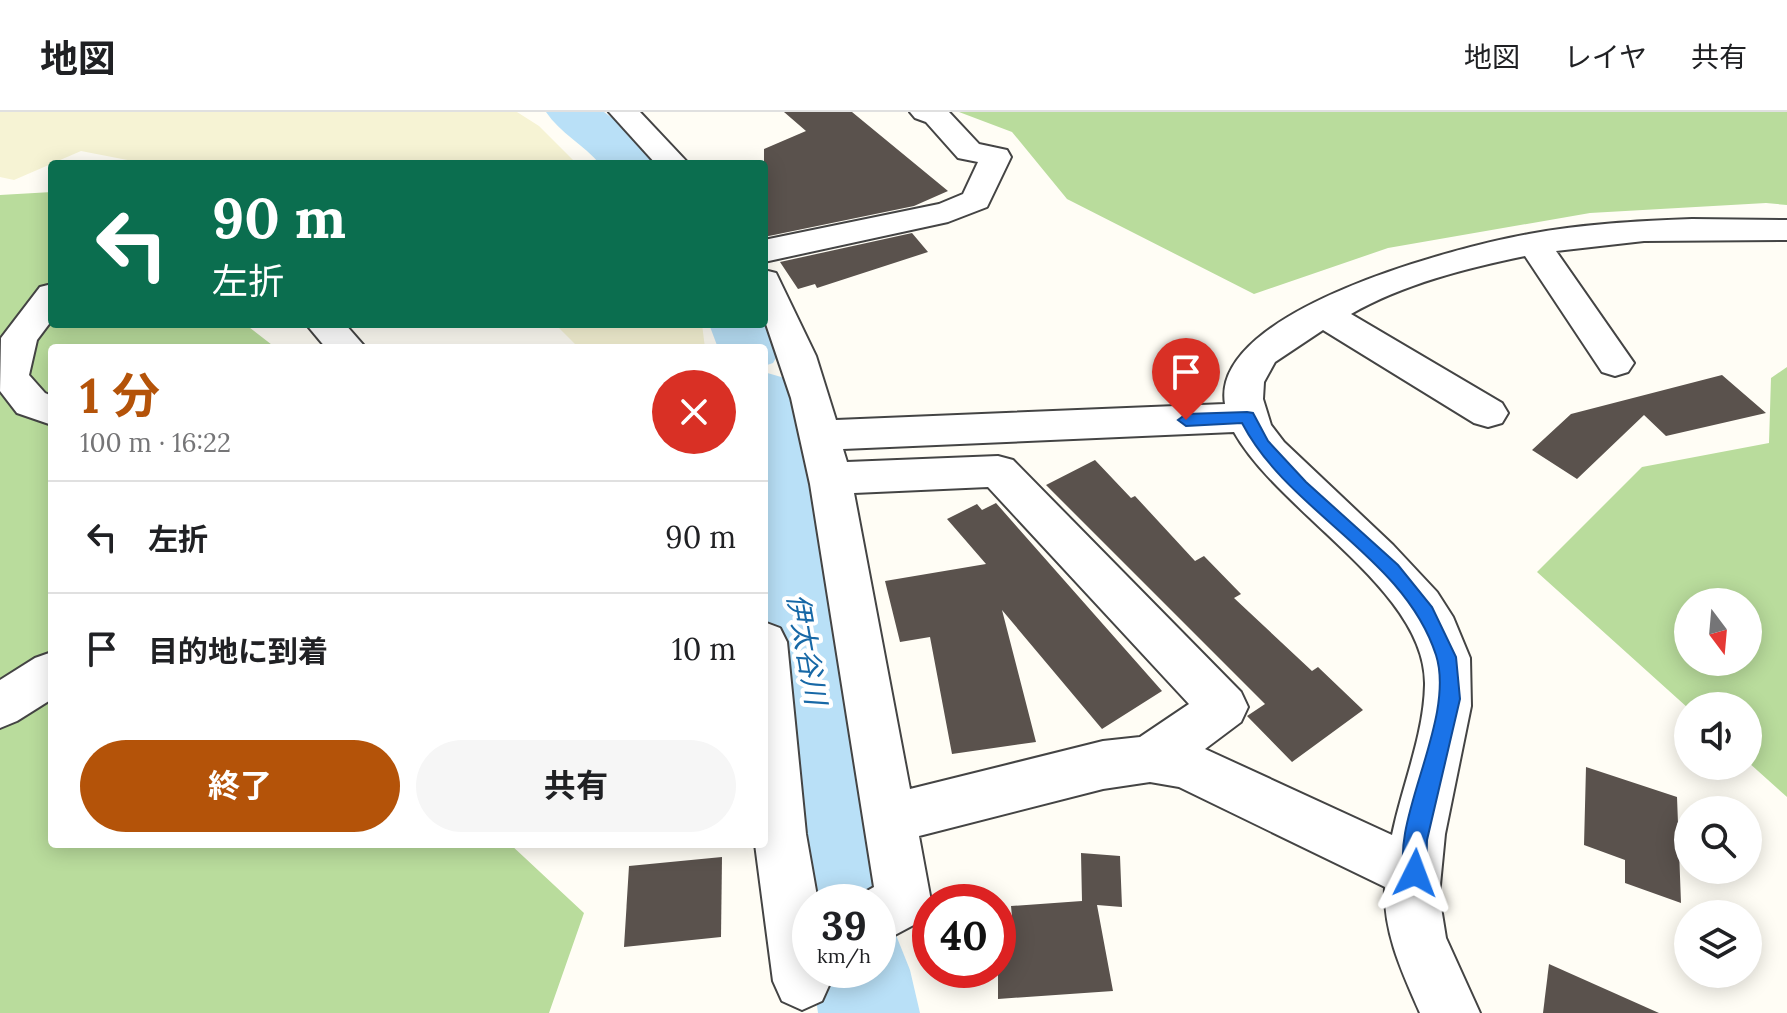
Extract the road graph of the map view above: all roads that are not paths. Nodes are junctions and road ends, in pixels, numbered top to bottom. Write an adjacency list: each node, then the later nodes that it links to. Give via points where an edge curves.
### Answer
1 (624, 112): 3 (street)
2 (925, 112): 6 (street, via 936,116 969,151 996,157 976,200 948,212)
3 (669, 160)
4 (1787, 230): 5 (street, via 1616,232)
5 (1533, 243): 9 (street, via 1452,262 1359,295); 12 (street)
6 (768, 250)
7 (768, 290): 16 (street)
8 (48, 300): 13 (street, via 19,338 10,377 31,403)
9 (1324, 314): 14 (street); 15 (street, via 1288,331 1251,363 1242,389)
10 (328, 328): 11 (street)
11 (343, 344)
12 (1615, 363)
13 (48, 409)
14 (1488, 413)
15 (1247, 417): 16 (street); 24 (street, via 1262,446 1391,571 1425,613 1446,657 1450,699 1416,840)
16 (819, 435): 17 (street)
17 (829, 478): 21 (street, via 998,471 1224,707); 22 (street)
18 (48, 676): 19 (street)
19 (0, 706)
20 (768, 736): 23 (street)
21 (1150, 759): 22 (street, via 1103,765); 24 (street, via 1184,764)
22 (889, 819): 25 (street, via 904,901)
23 (772, 829): 26 (street)
24 (1415, 873): 27 (street, via 1413,918)
25 (896, 905)
26 (792, 935)
27 (1451, 1013)

